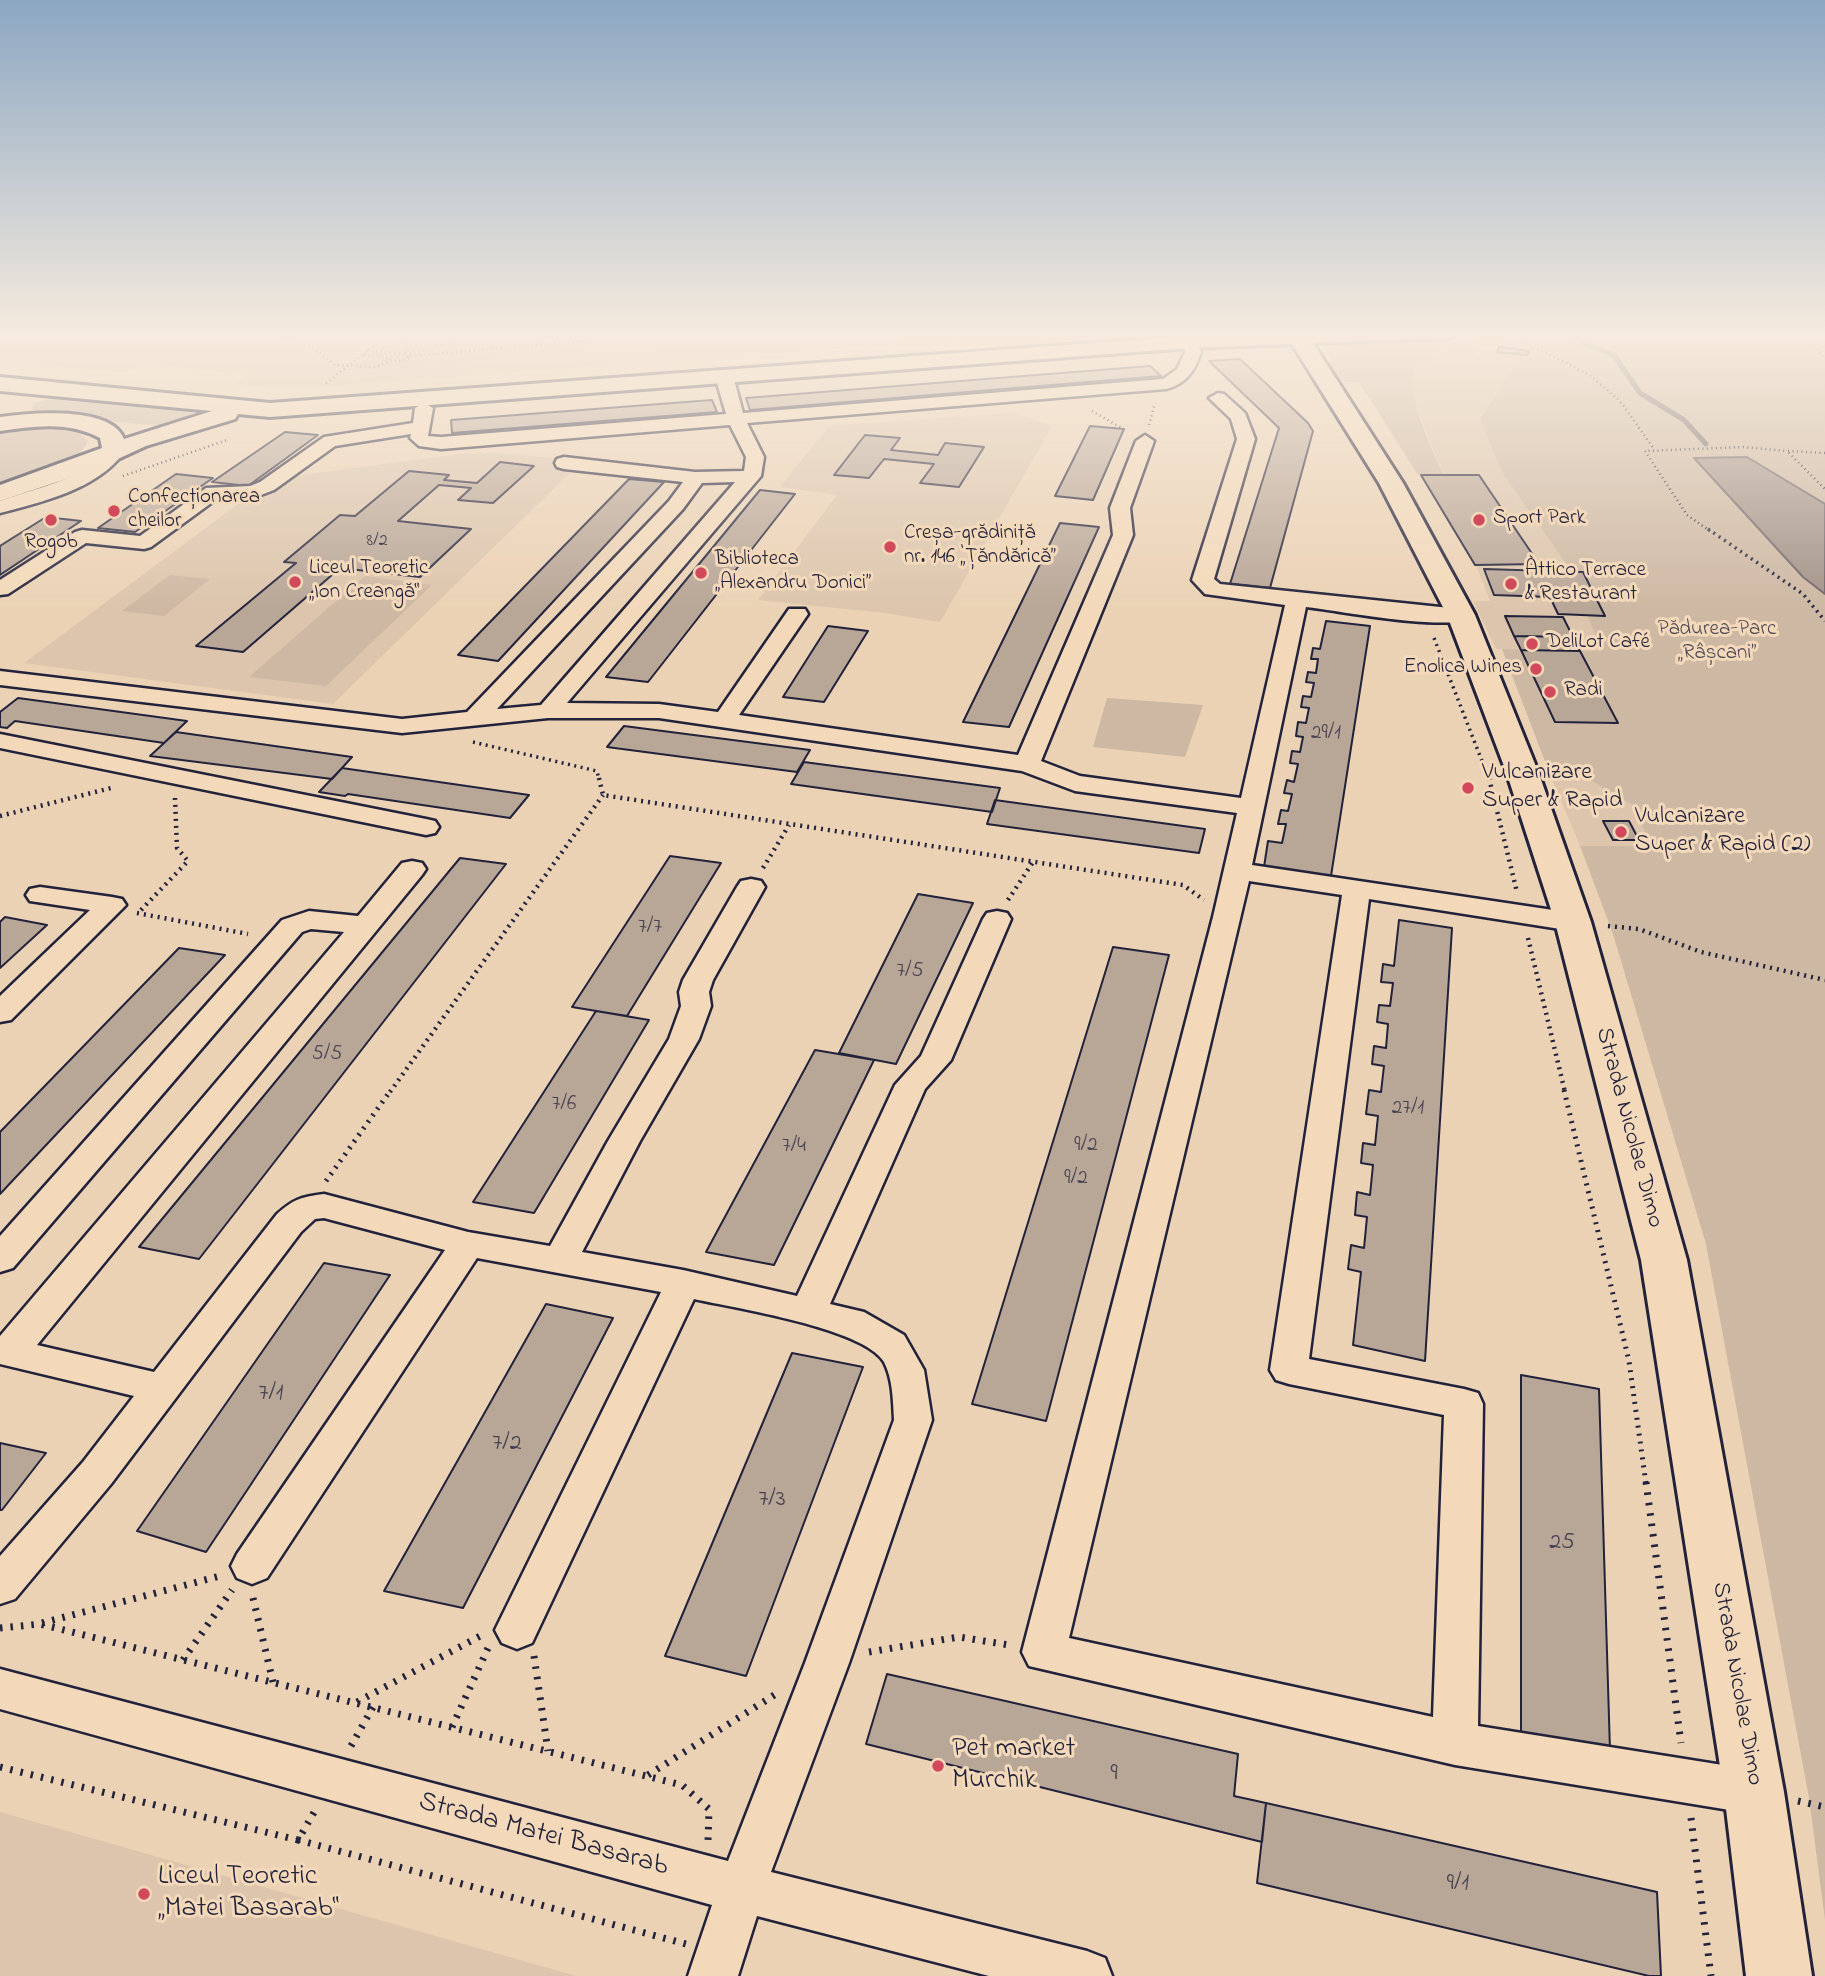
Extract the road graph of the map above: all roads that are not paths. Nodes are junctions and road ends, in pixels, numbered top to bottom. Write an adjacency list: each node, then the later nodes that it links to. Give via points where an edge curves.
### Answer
1 (89, 424): 9 (main road, via 111,435)
2 (192, 424): 9 (main road)
3 (672, 424): 7 (street, via 441,443 419,438)
4 (739, 424): 11 (street, via 754,454)
5 (1242, 424): 16 (street, via 1246,439 1203,580 1220,590)
6 (1354, 424): 18 (main road, Strada Nicolae Dimo, via 1391,483)
7 (421, 427): 15 (street, via 330,441 268,486 253,492 213,492 144,542 82,536)
8 (1145, 441): 24 (street, via 1120,508 1123,535)
9 (115, 452): 13 (main road); 14 (street, via 94,474)
10 (565, 463): 12 (street)
11 (751, 476): 12 (street); 20 (street)
12 (693, 478): 22 (street, via 676,505)
13 (0, 493)
14 (0, 507)
15 (0, 589)
16 (1297, 600): 18 (street); 25 (street)
17 (797, 614): 21 (street)
18 (1442, 615): 33 (main road, Strada Nicolae Dimo, via 1524,774)
19 (1, 679): 22 (street)
20 (548, 711): 21 (street, via 637,709); 22 (street)
21 (724, 720): 24 (street)
22 (470, 730)
23 (0, 741): 26 (street)
24 (1027, 764): 25 (street, via 1075,783)
25 (1251, 809): 28 (street)
26 (426, 827)
27 (412, 869): 34 (street)
28 (1238, 871): 30 (street); 47 (street, via 1044,1652)
29 (751, 887): 38 (street, via 698,980 696,1006 684,1039)
30 (1357, 888): 33 (street); 47 (street, via 1289,1370 1464,1404)
31 (40, 895): 35 (street, via 125,909)
32 (997, 919): 40 (street, via 935,1060 911,1085)
33 (1573, 922): 48 (main road, Strada Nicolae Dimo, via 1664,1260)
34 (365, 925): 37 (street, via 309,920 292,926); 41 (street)
35 (0, 1013)
36 (468, 1244): 38 (street); 42 (street, via 324,1206 306,1208 289,1223); 43 (street)
37 (0, 1259)
38 (560, 1260): 39 (street)
39 (683, 1283): 40 (street); 45 (street)
40 (808, 1312): 49 (street, via 851,1322 891,1345 912,1392 913,1420 827,1663)
41 (4, 1352): 42 (street)
42 (161, 1388): 44 (street, via 97,1473)
43 (249, 1567)
44 (0, 1586)
45 (508, 1627)
46 (0, 1689): 49 (street, Strada Matei Basarab)
47 (1455, 1744): 48 (street)
48 (1754, 1792): 52 (main road, Strada Nicolae Dimo)
49 (725, 1885): 50 (street); 51 (street, Strada Matei Basarab)
50 (717, 1965)
51 (1087, 1976)
52 (1779, 1976)

